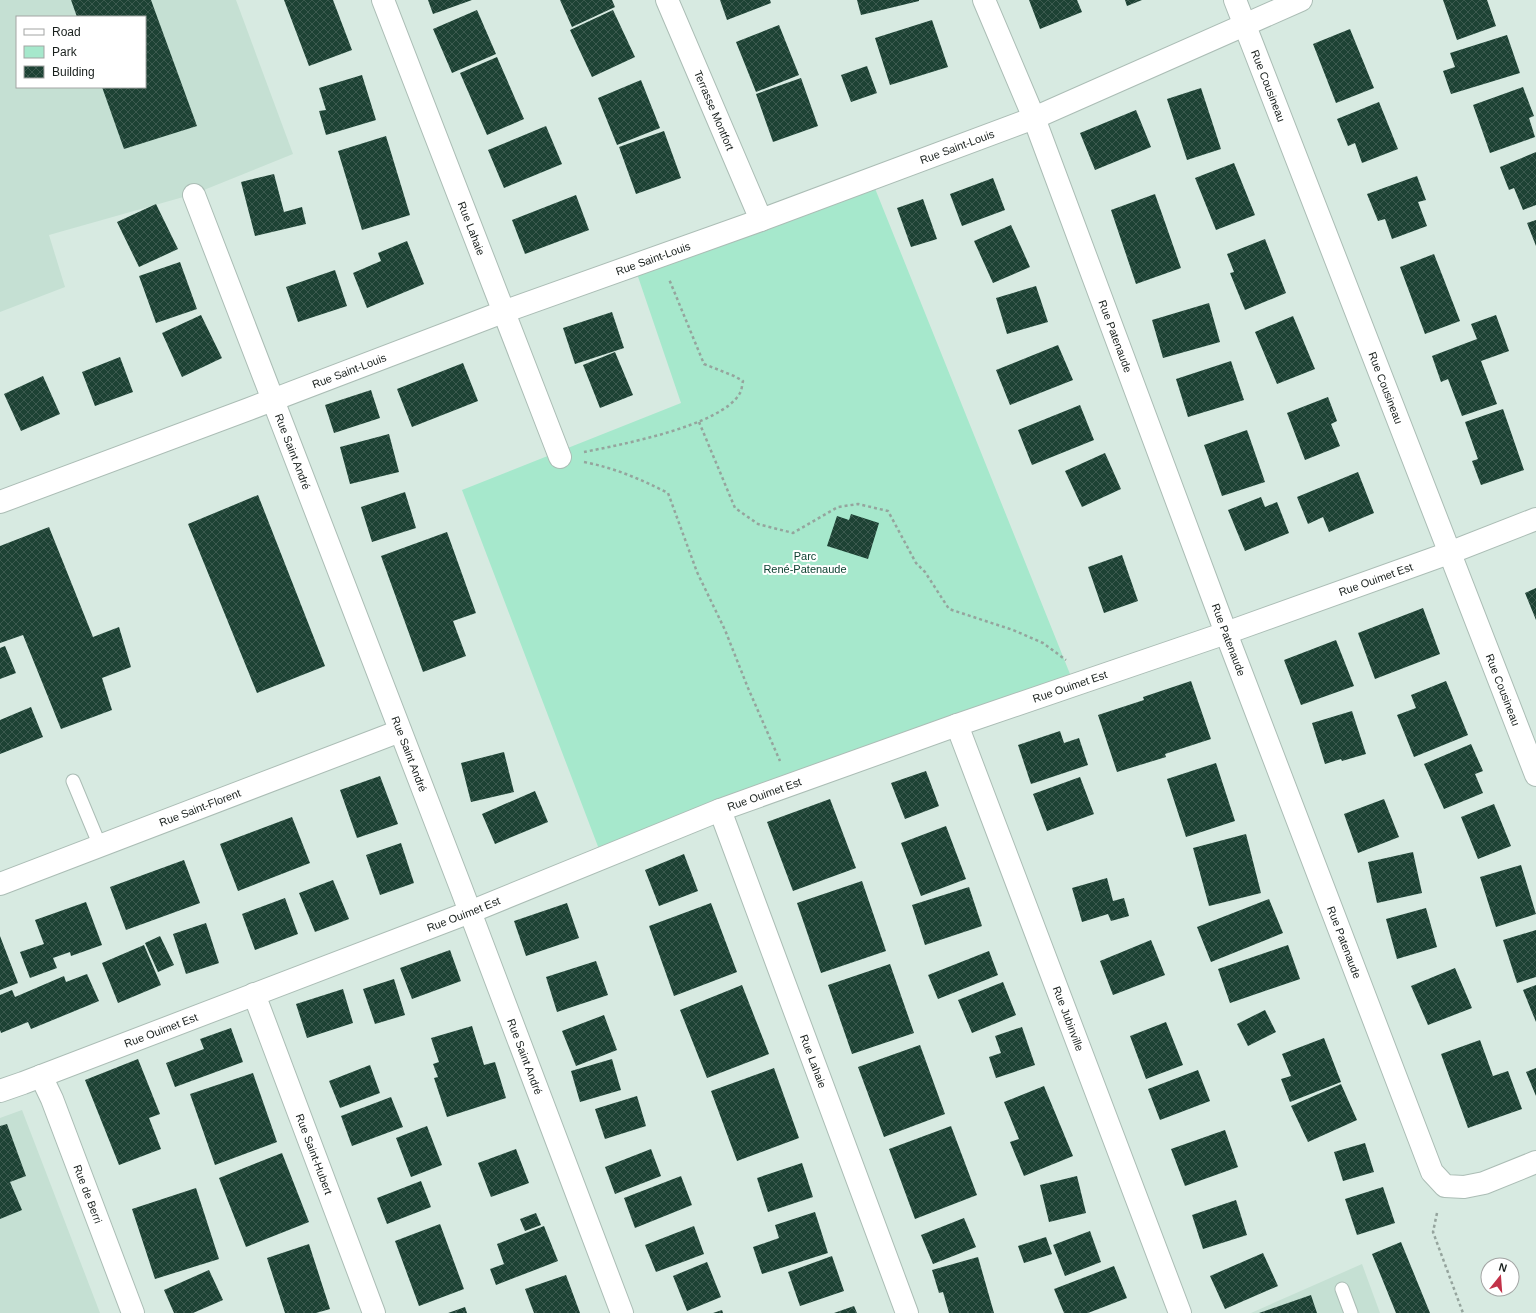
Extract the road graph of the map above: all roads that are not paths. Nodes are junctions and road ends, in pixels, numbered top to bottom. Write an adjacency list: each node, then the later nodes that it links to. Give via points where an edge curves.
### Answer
1 (383, 0): 10 (street, Rue Lahaie)
2 (667, 0): 9 (street, Terrasse Montfort)
3 (984, 0): 7 (street, Rue Patenaude)
4 (1235, 0): 6 (street, Rue Cousineau)
5 (1301, 0): 6 (street, Rue Saint-Louis)
6 (1245, 24): 7 (street, Rue Saint-Louis); 15 (street, Rue Cousineau)
7 (1034, 118): 9 (street, Rue Saint-Louis); 16 (street, Rue Patenaude)
8 (194, 195): 11 (street, Rue Saint André)
9 (761, 220): 10 (street, Rue Saint-Louis)
10 (503, 312): 11 (street, Rue Saint-Louis); 12 (street, Rue Lahaie)
11 (272, 399): 13 (street, Rue Saint-Louis); 18 (street, Rue Saint André)
12 (560, 457)
13 (0, 502)
14 (1536, 519): 15 (street, Rue Ouimet Est)
15 (1449, 553): 16 (street, Rue Ouimet Est); 19 (street, Rue Cousineau)
16 (1226, 633): 17 (street, Rue Ouimet Est); 28 (street, Rue Patenaude, via 1432,1172 1445,1186 1464,1187 1484,1184)
17 (957, 725): 21 (street, Rue Ouimet Est); 34 (street, Rue Jubinville)
18 (400, 731): 22 (street, Rue Saint-Florent); 24 (street, Rue Saint André)
19 (1536, 776)
20 (72, 781): 22 (lane)
21 (720, 810): 24 (street, Rue Ouimet Est); 33 (street, Rue Lahaie)
22 (100, 846): 23 (street, Rue Saint-Florent)
23 (0, 884)
24 (470, 912): 25 (street, Rue Ouimet Est); 32 (street, Rue Saint André)
25 (254, 994): 26 (street, Rue Ouimet Est); 31 (street, Rue Saint-Hubert)
26 (41, 1076): 27 (street, Rue Ouimet Est); 30 (street, Rue de Berri)
27 (0, 1091)
28 (1536, 1162)
29 (1342, 1289): 35 (lane)
30 (133, 1313)
31 (374, 1313)
32 (622, 1313)
33 (907, 1313)
34 (1180, 1313)
35 (1351, 1313)

